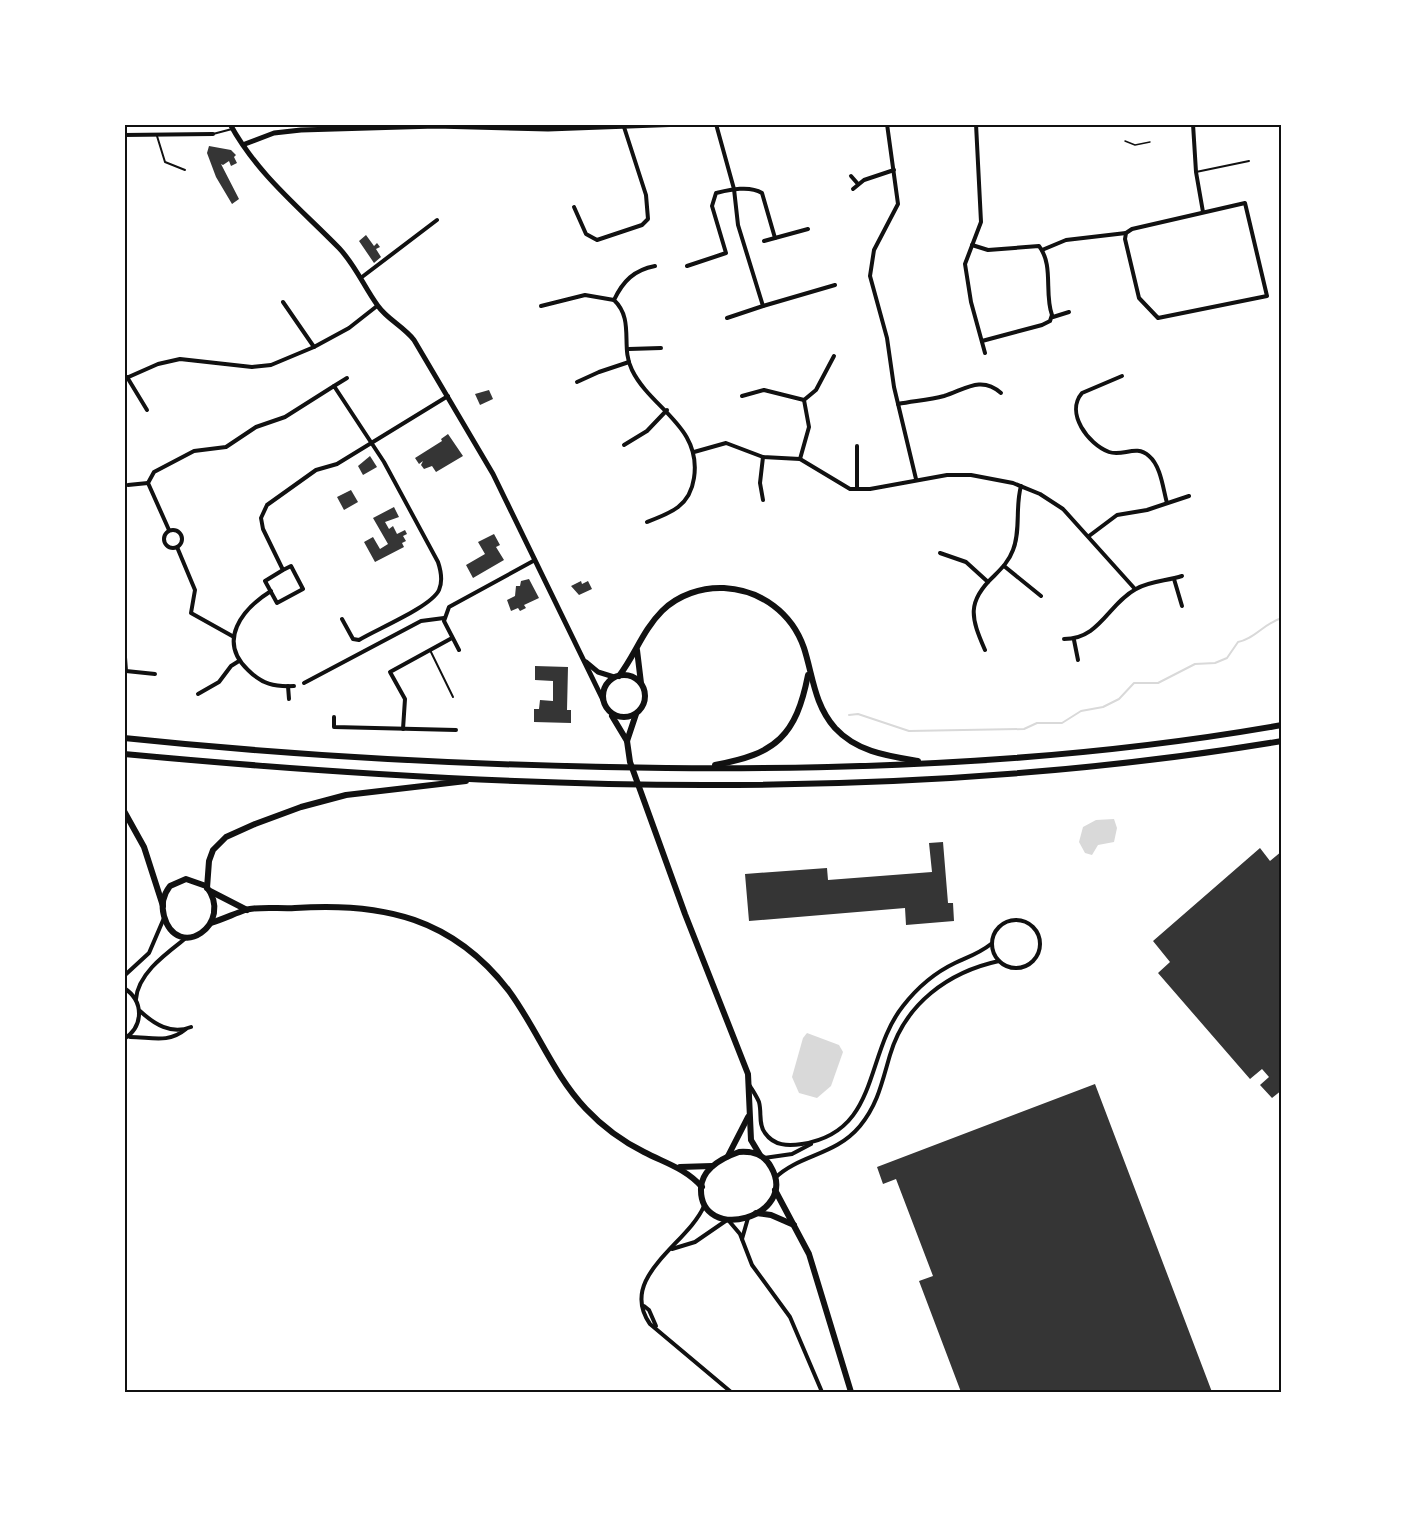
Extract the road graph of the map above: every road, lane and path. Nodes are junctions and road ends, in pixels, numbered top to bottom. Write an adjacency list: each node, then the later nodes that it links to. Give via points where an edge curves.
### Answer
1 (682, 124): 8 (main road)
2 (716, 124): 21 (street)
3 (887, 124): 17 (street)
4 (976, 124): 30 (street, via 981,222)
5 (1193, 124): 18 (street)
6 (409, 126): 8 (main road); 14 (main road, via 286,131)
7 (231, 127): 9 (lane); 14 (main road)
8 (624, 127): 23 (street, via 646,195 648,219 597,240 586,234)
9 (213, 134): 11 (street)
10 (124, 135): 11 (street)
11 (157, 136): 16 (lane, via 165,162)
12 (1125, 141): 13 (path, via 1135,145)
13 (1150, 142)
14 (245, 144): 34 (main road, via 260,170)
15 (1249, 161): 18 (lane)
16 (185, 170)
17 (894, 170): 20 (street); 60 (street, via 898,204 874,250 870,271)
18 (1196, 172): 24 (street)
19 (851, 176): 20 (street)
20 (858, 184): 22 (street)
21 (734, 189): 28 (street, via 762,193); 33 (street, via 716,193 712,200 726,253); 40 (street, via 738,225)
22 (853, 189)
23 (574, 207)
24 (1203, 212): 27 (street); 27 (street, via 1245,203 1267,296 1158,318 1138,298)
25 (437, 220): 34 (street)
26 (808, 230): 28 (street)
27 (1126, 233): 31 (street, via 1060,242)
28 (775, 238): 29 (street)
29 (764, 241)
30 (972, 245): 31 (street, via 988,250 1034,245); 44 (street, via 965,264)
31 (1042, 250): 42 (street)
32 (655, 266): 36 (street, via 633,274)
33 (687, 266)
34 (362, 277): 38 (main road)
35 (835, 285): 40 (street)
36 (614, 300): 39 (street, via 585,294); 47 (street, via 625,315)
37 (283, 302): 45 (street)
38 (377, 306): 45 (street, via 349,328); 57 (main road, via 403,326)
39 (541, 306)
40 (763, 306): 43 (street)
41 (1069, 312): 42 (street)
42 (1053, 317): 44 (street, via 1042,325)
43 (727, 318)
44 (982, 341): 48 (street)
45 (314, 346): 52 (street, via 271,365 252,367 180,359)
46 (661, 348): 47 (street)
47 (629, 349): 50 (street)
48 (985, 353)
49 (834, 356): 59 (street, via 816,390)
50 (629, 362): 54 (street); 62 (street, via 642,386)
51 (1122, 376): 76 (street, via 1082,393 1075,407 1076,417 1104,450 1136,450 1149,456 1156,464)
52 (126, 378): 61 (street)
53 (347, 378): 55 (street)
54 (577, 382)
55 (334, 386): 63 (street); 70 (street, via 285,417 253,428 226,447 194,451 154,472)
56 (1001, 393): 60 (street, via 987,385 970,385 945,396)
57 (448, 396): 63 (street); 82 (main road, via 488,465)
58 (742, 396): 59 (street, via 764,390)
59 (804, 400): 68 (street, via 809,427)
60 (898, 404): 69 (street)
61 (147, 410)
62 (668, 410): 64 (street); 66 (street)
63 (372, 443): 84 (street, via 337,464 316,470 267,505 261,518 263,529); 93 (street, via 438,562 440,587 432,599 357,640)
64 (624, 445)
65 (857, 446): 73 (street)
66 (694, 452): 67 (street, via 726,443); 77 (street, via 693,483 684,503 672,513)
67 (763, 457): 68 (street); 75 (street)
68 (800, 459): 73 (street, via 843,487)
69 (916, 480): 72 (street, via 960,475); 73 (street)
70 (148, 483): 71 (street); 78 (street)
71 (128, 485)
72 (1021, 486): 79 (street, via 1050,499); 83 (street, via 1016,543)
73 (857, 489)
74 (1190, 496): 76 (street)
75 (763, 500)
76 (1167, 503): 79 (street, via 1117,515)
77 (647, 522)
78 (169, 530): 80 (street, via 177,530 182,536); 80 (street, via 164,542)
79 (1089, 536): 88 (street)
80 (177, 547): 94 (street, via 195,590 191,613)
81 (940, 553): 87 (street, via 966,562)
82 (535, 560): 92 (street, via 452,605); 103 (main road)
83 (1004, 566): 87 (street); 90 (street)
84 (283, 570): 89 (street, via 265,581); 89 (street, via 291,566 303,590 277,603)
85 (1182, 576): 86 (street)
86 (1174, 579): 88 (street); 91 (street)
87 (988, 582): 102 (street, via 973,611 973,624)
88 (1135, 589): 97 (street, via 1099,626)
89 (271, 591): 94 (street, via 249,605)
90 (1041, 596)
91 (1182, 606)
92 (444, 618): 95 (street); 110 (street, via 421,621)
93 (342, 619)
94 (234, 637): 105 (street)
95 (452, 638): 99 (street); 100 (street)
96 (1064, 639): 97 (street)
97 (1074, 639): 104 (street)
98 (124, 644): 106 (street)
99 (430, 650): 115 (lane); 122 (street, via 390,672 405,699)
100 (459, 650)
101 (637, 650): 107 (main road, via 651,622 673,602 698,591 732,588 759,597 788,619 803,647); 109 (main road); 111 (main road)
102 (985, 650)
103 (583, 658): 109 (main road, via 595,670); 117 (main road)
104 (1078, 660)
105 (238, 661): 112 (street, via 261,682); 114 (street, via 219,682)
106 (125, 671): 108 (street)
107 (809, 673): 128 (main road, via 823,712 845,738 878,753); 129 (main road, via 796,718 776,744 740,760)
108 (155, 675)
109 (616, 677): 111 (main road, via 633,677); 117 (main road, via 604,689)
110 (304, 683)
111 (641, 683): 119 (main road, via 645,699)
112 (288, 686): 113 (street); 116 (street)
113 (294, 686)
114 (198, 694)
115 (453, 697)
116 (289, 699)
117 (603, 700): 118 (main road)
118 (611, 714): 119 (main road, via 623,718); 125 (main road)
119 (636, 714): 125 (main road)
120 (334, 717): 122 (street, via 334,727)
121 (1281, 725): 128 (main road, via 1140,747)
122 (403, 729): 123 (street)
123 (456, 730)
124 (124, 738): 129 (main road, via 370,759)
125 (627, 741): 145 (main road, via 637,782)
126 (1281, 741): 130 (main road, via 1101,766 1010,774 814,782)
127 (124, 754): 130 (main road, via 282,769)
128 (931, 763): 129 (main road)
129 (697, 768)
130 (476, 780): 132 (main road, via 346,795 255,824 226,837 213,850)
131 (124, 811): 133 (main road, via 144,847)
132 (208, 889): 133 (main road, via 194,880 177,881 166,890); 134 (main road); 136 (main road, via 214,905)
133 (163, 906): 135 (main road)
134 (247, 910): 136 (main road); 151 (main road, via 344,905 373,908 411,917 450,937 477,957 508,990 563,1081 588,1111 624,1141)
135 (164, 918): 137 (main road, via 174,933); 140 (street, via 149,952)
136 (211, 923): 137 (main road, via 202,933)
137 (187, 938): 142 (street, via 144,978)
138 (992, 944): 139 (street); 139 (street, via 995,932 1010,920 1027,922 1038,934 1040,951 1030,964 1012,968); 147 (street, via 944,969 916,990 887,1031 860,1107 838,1130)
139 (999, 962): 152 (street, via 962,972 924,999 899,1032 879,1095 859,1128 835,1148 790,1166)
140 (124, 976)
141 (124, 988): 142 (street)
142 (136, 999): 143 (street)
143 (139, 1011): 144 (street, via 138,1022); 144 (street, via 157,1025 173,1030 188,1028 165,1040)
144 (126, 1038)
145 (749, 1084): 146 (main road); 147 (street, via 758,1101 762,1129 769,1138 786,1146)
146 (751, 1110): 148 (main road); 149 (main road, via 751,1140)
147 (814, 1142): 149 (street, via 792,1154)
148 (727, 1156): 149 (main road, via 747,1151); 150 (main road)
149 (762, 1157): 152 (main road)
150 (712, 1166): 151 (main road); 153 (main road)
151 (679, 1167): 153 (main road)
152 (775, 1178): 154 (main road)
153 (702, 1186): 155 (main road)
154 (776, 1190): 156 (main road, via 767,1206); 159 (main road)
155 (705, 1203): 158 (main road); 161 (street, via 695,1223)
156 (756, 1213): 157 (main road); 159 (main road)
157 (749, 1217): 158 (main road); 160 (street)
158 (728, 1221): 160 (street); 161 (street, via 695,1242)
159 (794, 1225): 164 (main road, via 817,1276)
160 (742, 1240): 163 (street, via 752,1265 795,1326)
161 (671, 1249): 162 (street, via 648,1274 642,1290 644,1306 656,1327)
162 (730, 1392)
163 (822, 1392)
164 (851, 1392)

